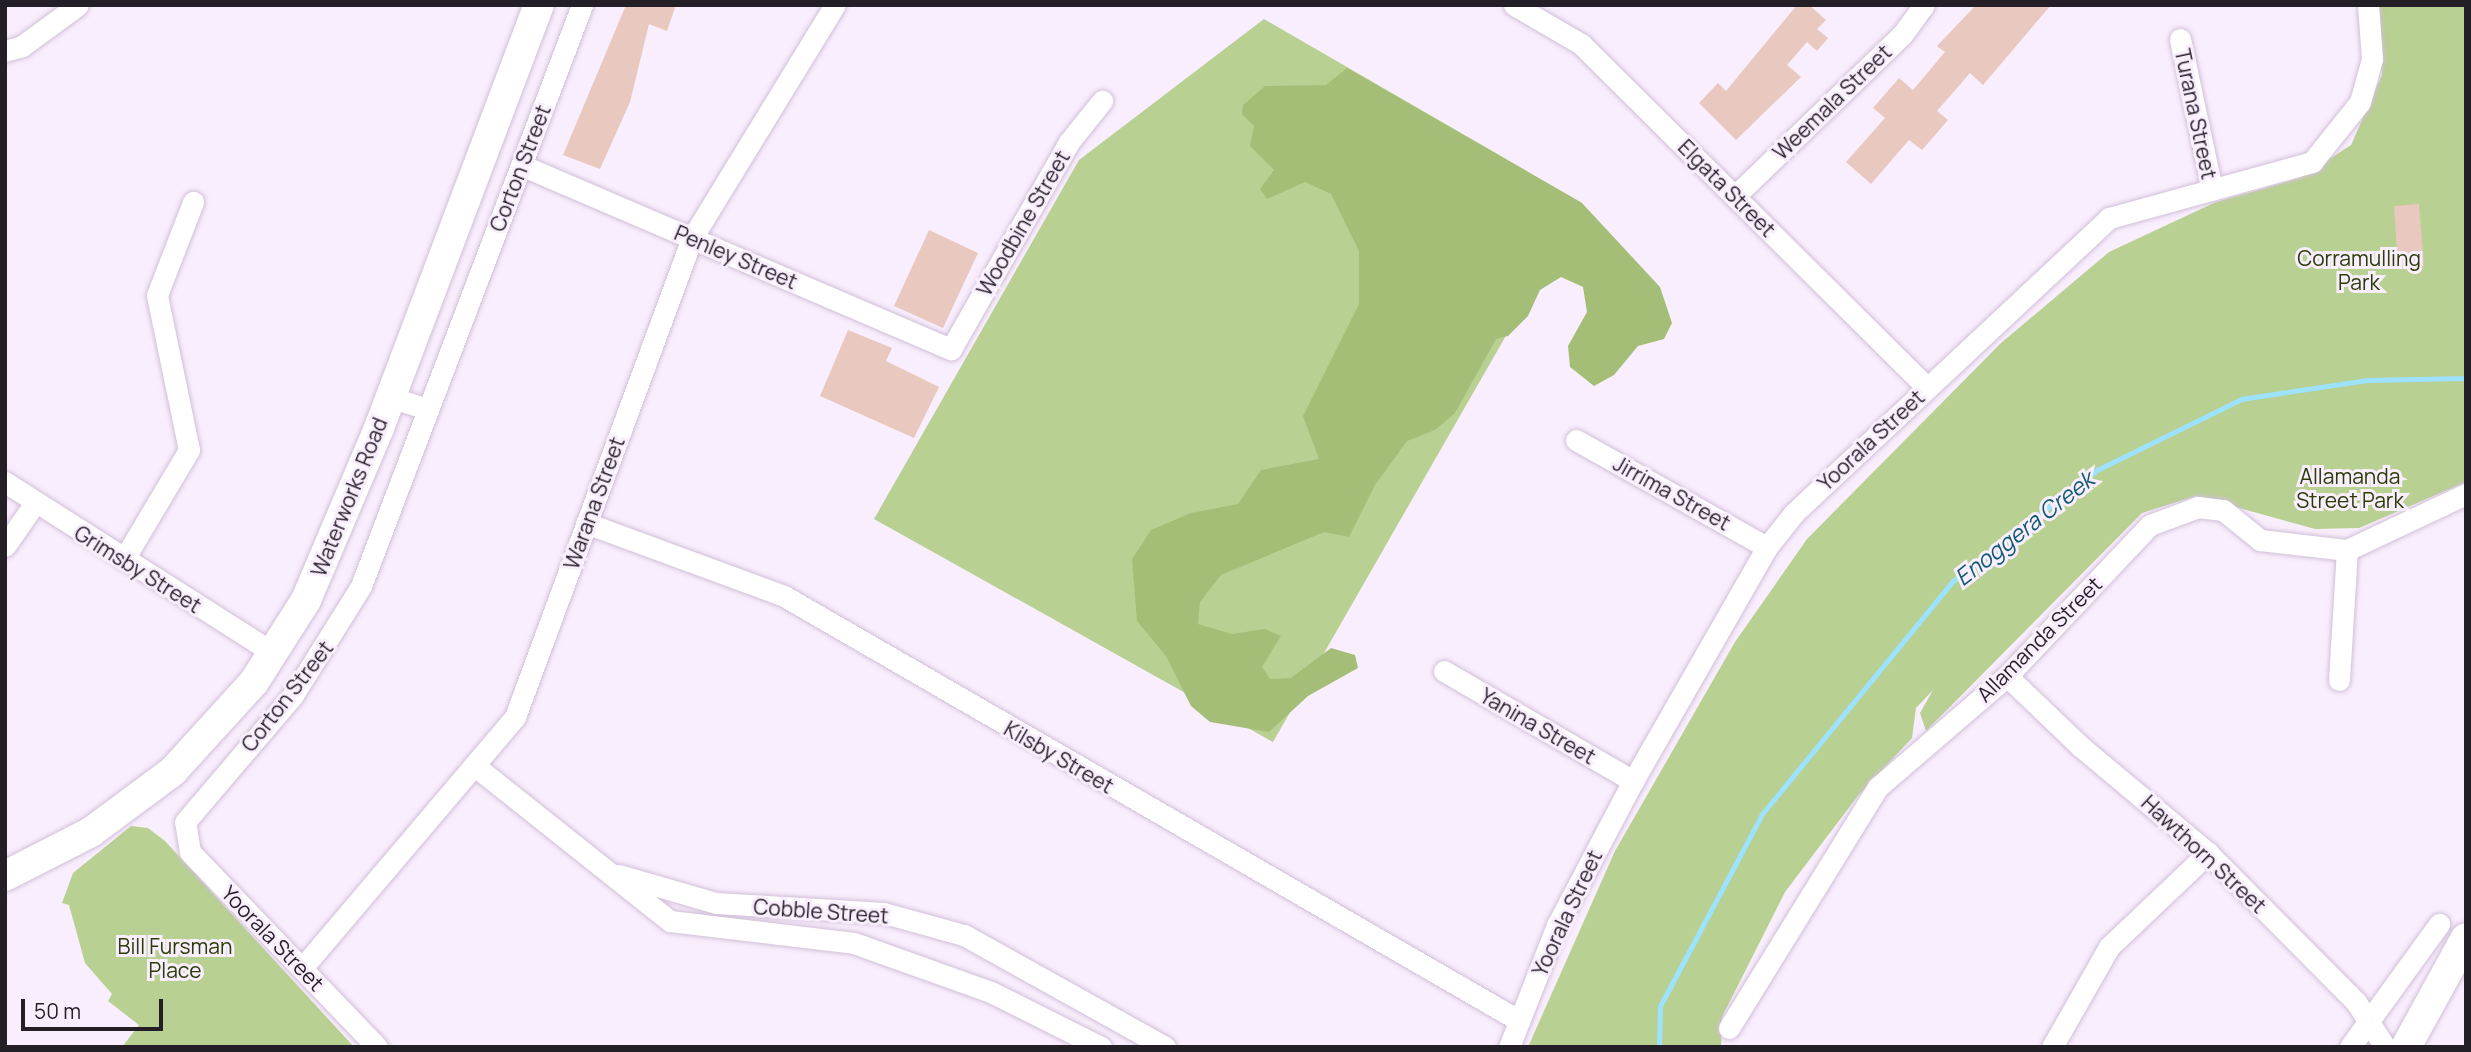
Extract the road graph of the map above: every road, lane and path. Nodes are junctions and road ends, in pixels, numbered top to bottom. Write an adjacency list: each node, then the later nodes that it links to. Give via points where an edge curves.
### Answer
1 (78, 5): 9 (street, via 22,46)
2 (539, 5): 18 (main road, Waterworks Road)
3 (582, 5): 11 (street, Corton Street)
4 (835, 5): 15 (street, Warana Street)
5 (1514, 5): 13 (street, Elgata Street, via 1581,44)
6 (1924, 5): 13 (street, Weemala Street, via 1902,35)
7 (2368, 5): 12 (street, Yoorala Street, via 2372,59 2360,102 2342,132 2312,162)
8 (2180, 39): 12 (street, Turana Street)
9 (5, 51)
10 (1102, 102): 16 (street, Woodbine Street, via 1069,142)
11 (521, 165): 15 (street, Penley Street); 19 (street, Corton Street)
12 (2212, 190): 17 (street, Yoorala Street, via 2109,218)
13 (1735, 196): 17 (street, Elgata Street)
14 (193, 202): 30 (street, via 157,295 189,450)
15 (692, 238): 16 (street, Penley Street); 26 (street, Warana Street)
16 (950, 349)
17 (1927, 387): 28 (street, Yoorala Street, via 1794,513)
18 (390, 397): 19 (street); 20 (main road, Waterworks Road)
19 (428, 409): 21 (street, Corton Street)
20 (379, 428): 21 (street); 31 (main road, Waterworks Road, via 306,600)
21 (416, 439): 37 (street, Corton Street, via 361,586 335,635 293,695)
22 (1576, 440): 28 (street, Jirrima Street)
23 (5, 482): 25 (street, Grimsby Street)
24 (2466, 494): 29 (street)
25 (35, 503): 27 (street); 30 (street, Grimsby Street)
26 (586, 523): 35 (street, Warana Street, via 515,717); 44 (street, Kilsby Street, via 784,596)
27 (5, 546)
28 (1767, 547): 36 (street, Yoorala Street)
29 (2347, 550): 33 (street, Allamanda Street, via 2260,540 2223,510 2198,507 2173,515 2150,525); 34 (street)
30 (124, 559): 31 (street, Grimsby Street)
31 (273, 653): 40 (main road, Waterworks Road, via 221,722 156,785 91,832)
32 (1444, 671): 36 (street, Yanina Street)
33 (2007, 676): 38 (street, Hawthorn Street, via 2080,746); 46 (street, Allamanda Street, via 1878,787)
34 (2339, 680)
35 (475, 766): 39 (street, Cobble Street); 43 (street, Warana Street)
36 (1633, 781): 44 (street, Yoorala Street, via 1558,922)
37 (185, 822): 43 (street, Yoorala Street, via 190,852)
38 (2208, 853): 45 (street, Hawthorn Street, via 2356,1002); 51 (street, via 2109,947)
39 (617, 875): 48 (street, Cobble Street, via 670,921 854,943 991,992); 49 (street, Cobble Street, via 716,903 884,913 964,935)
40 (5, 876)
41 (2439, 925): 45 (street)
42 (2466, 938): 54 (main road)
43 (303, 967): 47 (street, Yoorala Street)
44 (1518, 1020): 50 (street, Yoorala Street)
45 (2367, 1023): 52 (street); 53 (street, Hawthorn Street)
46 (1729, 1028)
47 (377, 1047)
48 (1101, 1047)
49 (1166, 1047)
50 (1509, 1047)
51 (2052, 1047)
52 (2350, 1047)
53 (2385, 1047)
54 (2406, 1047)

